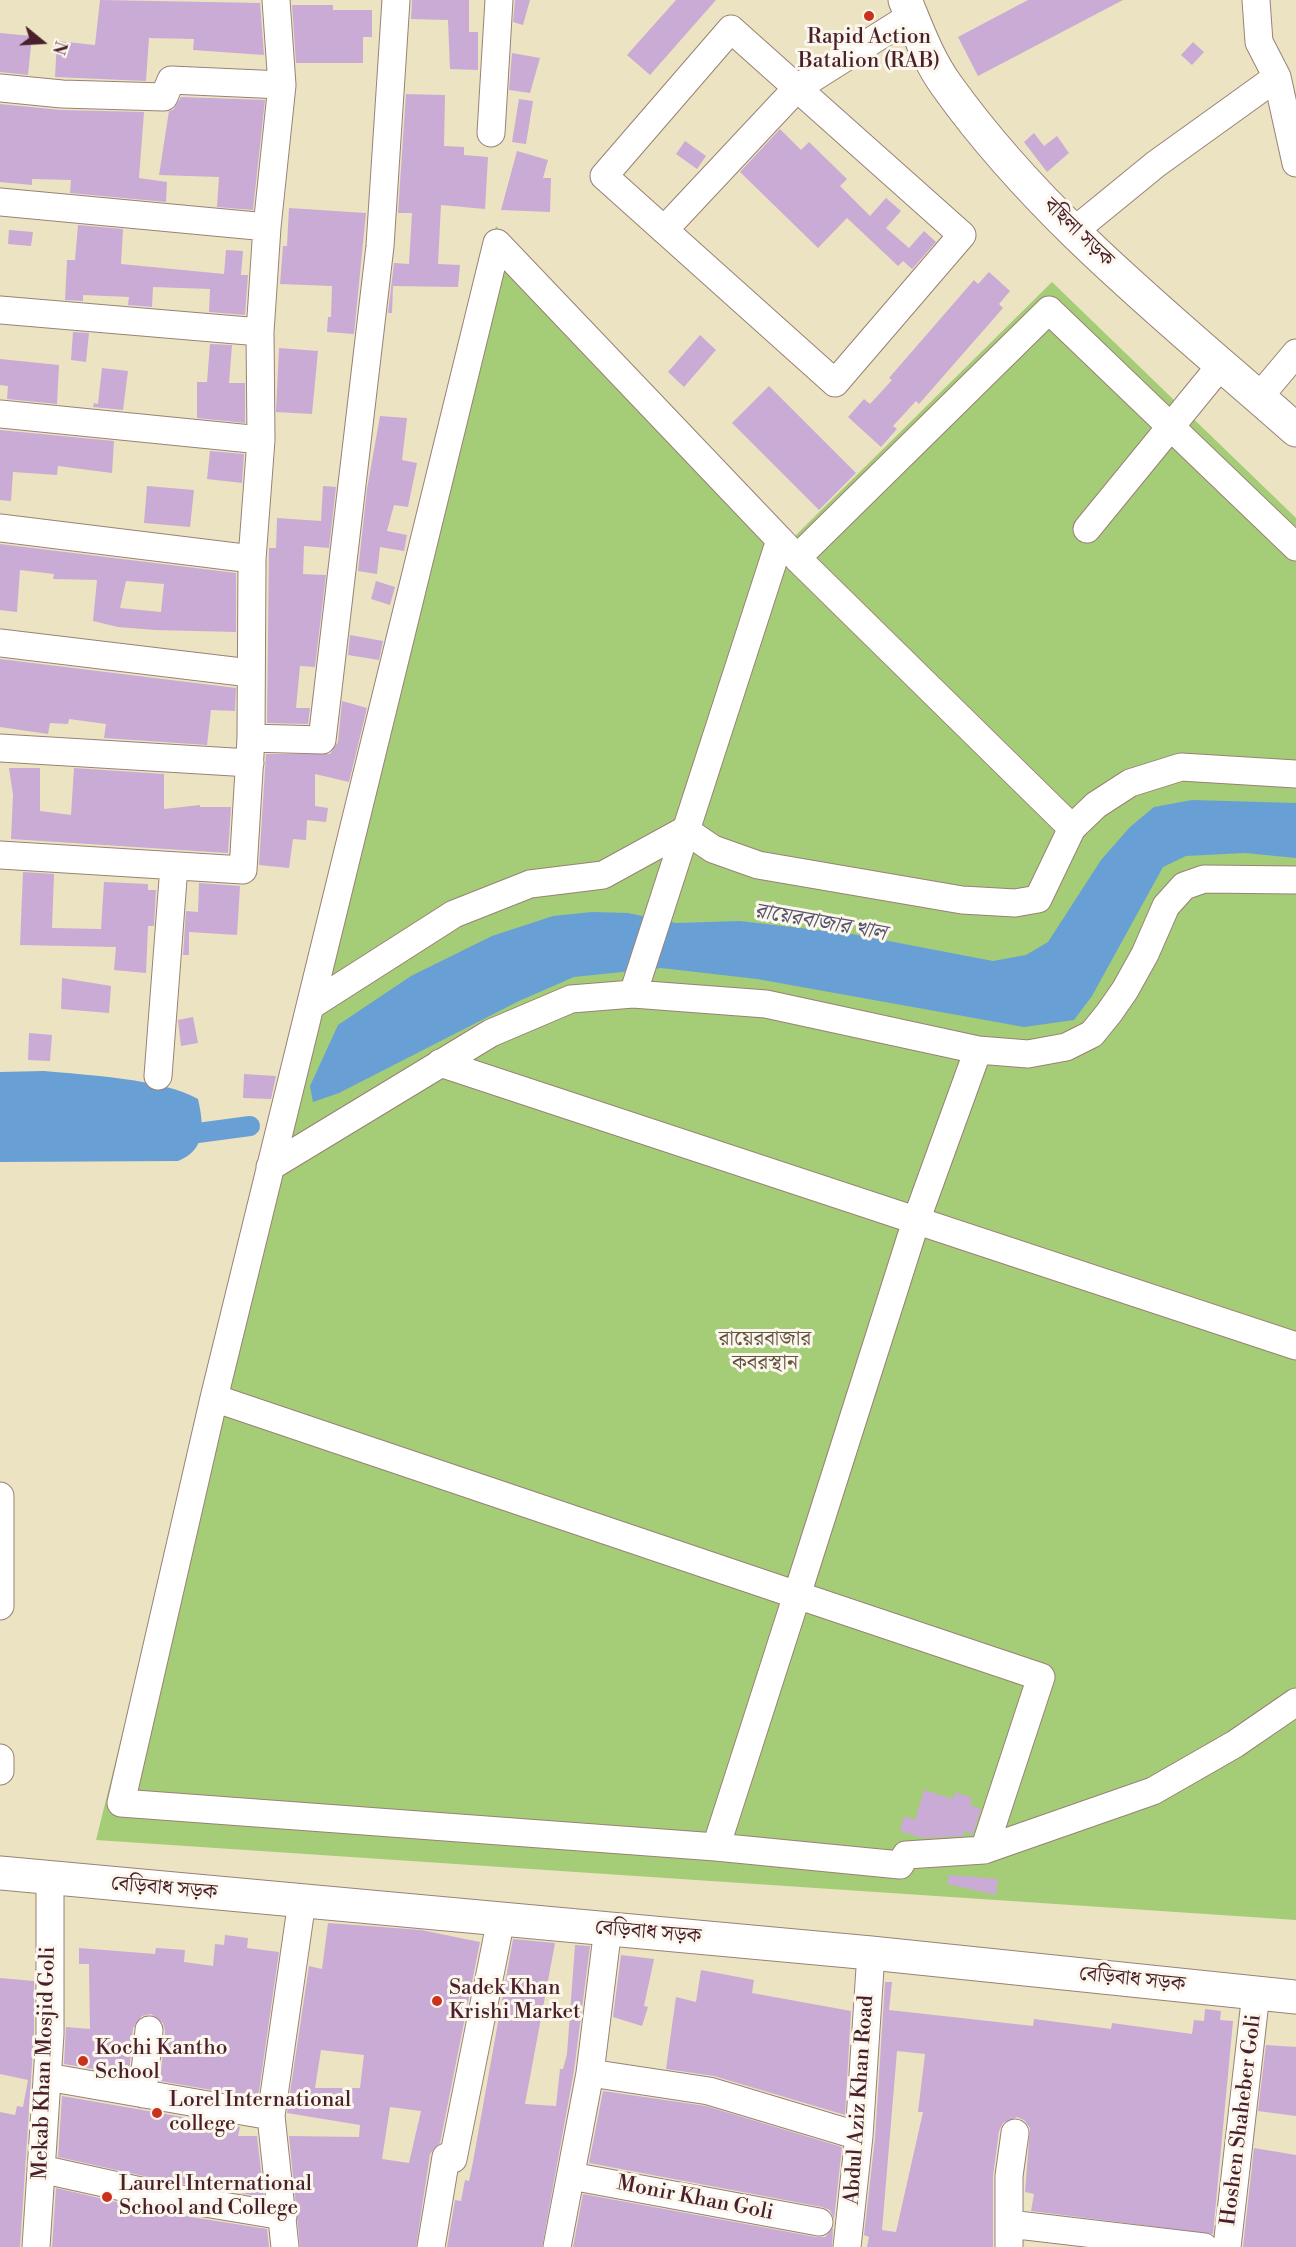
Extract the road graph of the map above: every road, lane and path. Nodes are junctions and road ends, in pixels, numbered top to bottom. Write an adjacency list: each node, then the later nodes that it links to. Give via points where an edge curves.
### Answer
1 (276, 0): 7 (street)
2 (396, 0): 33 (street, via 380,246 322,740)
3 (500, 0): 10 (street)
4 (1256, 0): 6 (street, via 1259,42)
5 (915, 5): 9 (street); 15 (main road, বছিলা সড়ক, via 957,67 974,119 1047,206)
6 (1277, 77): 11 (street); 15 (street, via 1156,164)
7 (282, 85): 8 (street, via 171,80 164,97); 13 (street)
8 (0, 88)
9 (797, 88): 14 (street); 14 (street, via 731,29 604,176); 14 (street, via 962,235 835,383)
10 (491, 133)
11 (1296, 163)
12 (0, 202): 13 (street)
13 (267, 227): 17 (street)
14 (664, 230)
15 (1074, 231): 19 (main road, বছিলা সড়ক)
16 (0, 310): 17 (street)
17 (260, 332): 24 (street)
18 (1296, 353): 20 (street)
19 (1221, 365): 20 (main road, বছিলা সড়ক); 22 (street)
20 (1259, 397): 23 (main road, বছিলা সড়ক)
21 (0, 414): 24 (street)
22 (1173, 428): 26 (street); 27 (street); 28 (street, via 1049,310)
23 (1296, 430)
24 (261, 440): 29 (street)
25 (0, 528): 29 (street)
26 (1087, 529)
27 (1296, 547)
28 (789, 549): 35 (street); 36 (street); 41 (street, via 497,243)
29 (252, 559): 31 (street)
30 (0, 643): 31 (street)
31 (250, 673): 33 (street)
32 (0, 748): 33 (street)
33 (250, 751): 38 (street, via 243,870)
34 (1296, 774): 35 (street, via 1181,767 1130,783 1096,805)
35 (1072, 828): 36 (street, via 1038,899 1015,903 962,900 758,865 713,849)
36 (685, 830): 40 (street); 41 (street, via 603,875 530,884 454,914)
37 (0, 855): 38 (street)
38 (174, 866): 44 (street)
39 (1296, 879): 42 (street, via 1204,879 1184,886 1166,906 1125,990 1092,1034 1066,1047 1028,1054)
40 (633, 994): 42 (street, via 766,1004); 43 (street, via 571,999 491,1033)
41 (310, 1006): 45 (street)
42 (978, 1050): 46 (street)
43 (440, 1063): 45 (street); 46 (street)
44 (158, 1076)
45 (270, 1167): 48 (street)
46 (916, 1221): 47 (street); 50 (street)
47 (1296, 1346)
48 (214, 1398): 50 (street); 55 (street, via 121,1803)
49 (0, 1496): 51 (street)
50 (797, 1595): 55 (street); 56 (street, via 1041,1677)
51 (0, 1606)
52 (1296, 1702): 56 (street, via 1235,1744 1153,1791)
53 (0, 1758): 54 (street)
54 (0, 1771)
55 (716, 1847): 56 (street, via 900,1865 906,1856)
56 (984, 1850)
57 (0, 1873): 58 (main road, বেড়িবাধ সড়ক)
58 (50, 1878): 59 (main road, বেড়িবাধ সড়ক); 67 (street, Mekab Khan Mosjid Goli)
59 (302, 1901): 60 (main road, বেড়িবাধ সড়ক); 69 (street)
60 (501, 1919): 61 (main road, বেড়িবাধ সড়ক); 80 (street, via 453,2159 446,2157)
61 (608, 1928): 62 (main road, বেড়িবাধ সড়ক); 66 (street)
62 (871, 1953): 63 (main road, বেড়িবাধ সড়ক); 71 (street, Abdul Aziz Khan Road)
63 (1256, 1993): 64 (main road, বেড়িবাধ সড়ক); 84 (street, Hoshen Shaheber Goli)
64 (1296, 1997)
65 (149, 2031): 68 (street)
66 (590, 2073): 71 (street, via 709,2091); 73 (street)
67 (47, 2077): 68 (street); 72 (street, Mekab Khan Mosjid Goli)
68 (143, 2094): 69 (street)
69 (271, 2116): 74 (street)
70 (1015, 2133): 76 (street, via 1009,2176)
71 (859, 2136): 82 (street, Abdul Aziz Khan Road)
72 (41, 2169): 74 (street, via 163,2196); 78 (street, Mekab Khan Mosjid Goli)
73 (572, 2176): 75 (street, Monir Khan Goli); 81 (street)
74 (283, 2216): 79 (street)
75 (819, 2222)
76 (1009, 2235): 77 (street)
77 (1137, 2243): 83 (street)
78 (36, 2247)
79 (285, 2247)
80 (431, 2247)
81 (556, 2247)
82 (847, 2247)
83 (1204, 2247)
84 (1227, 2247)

